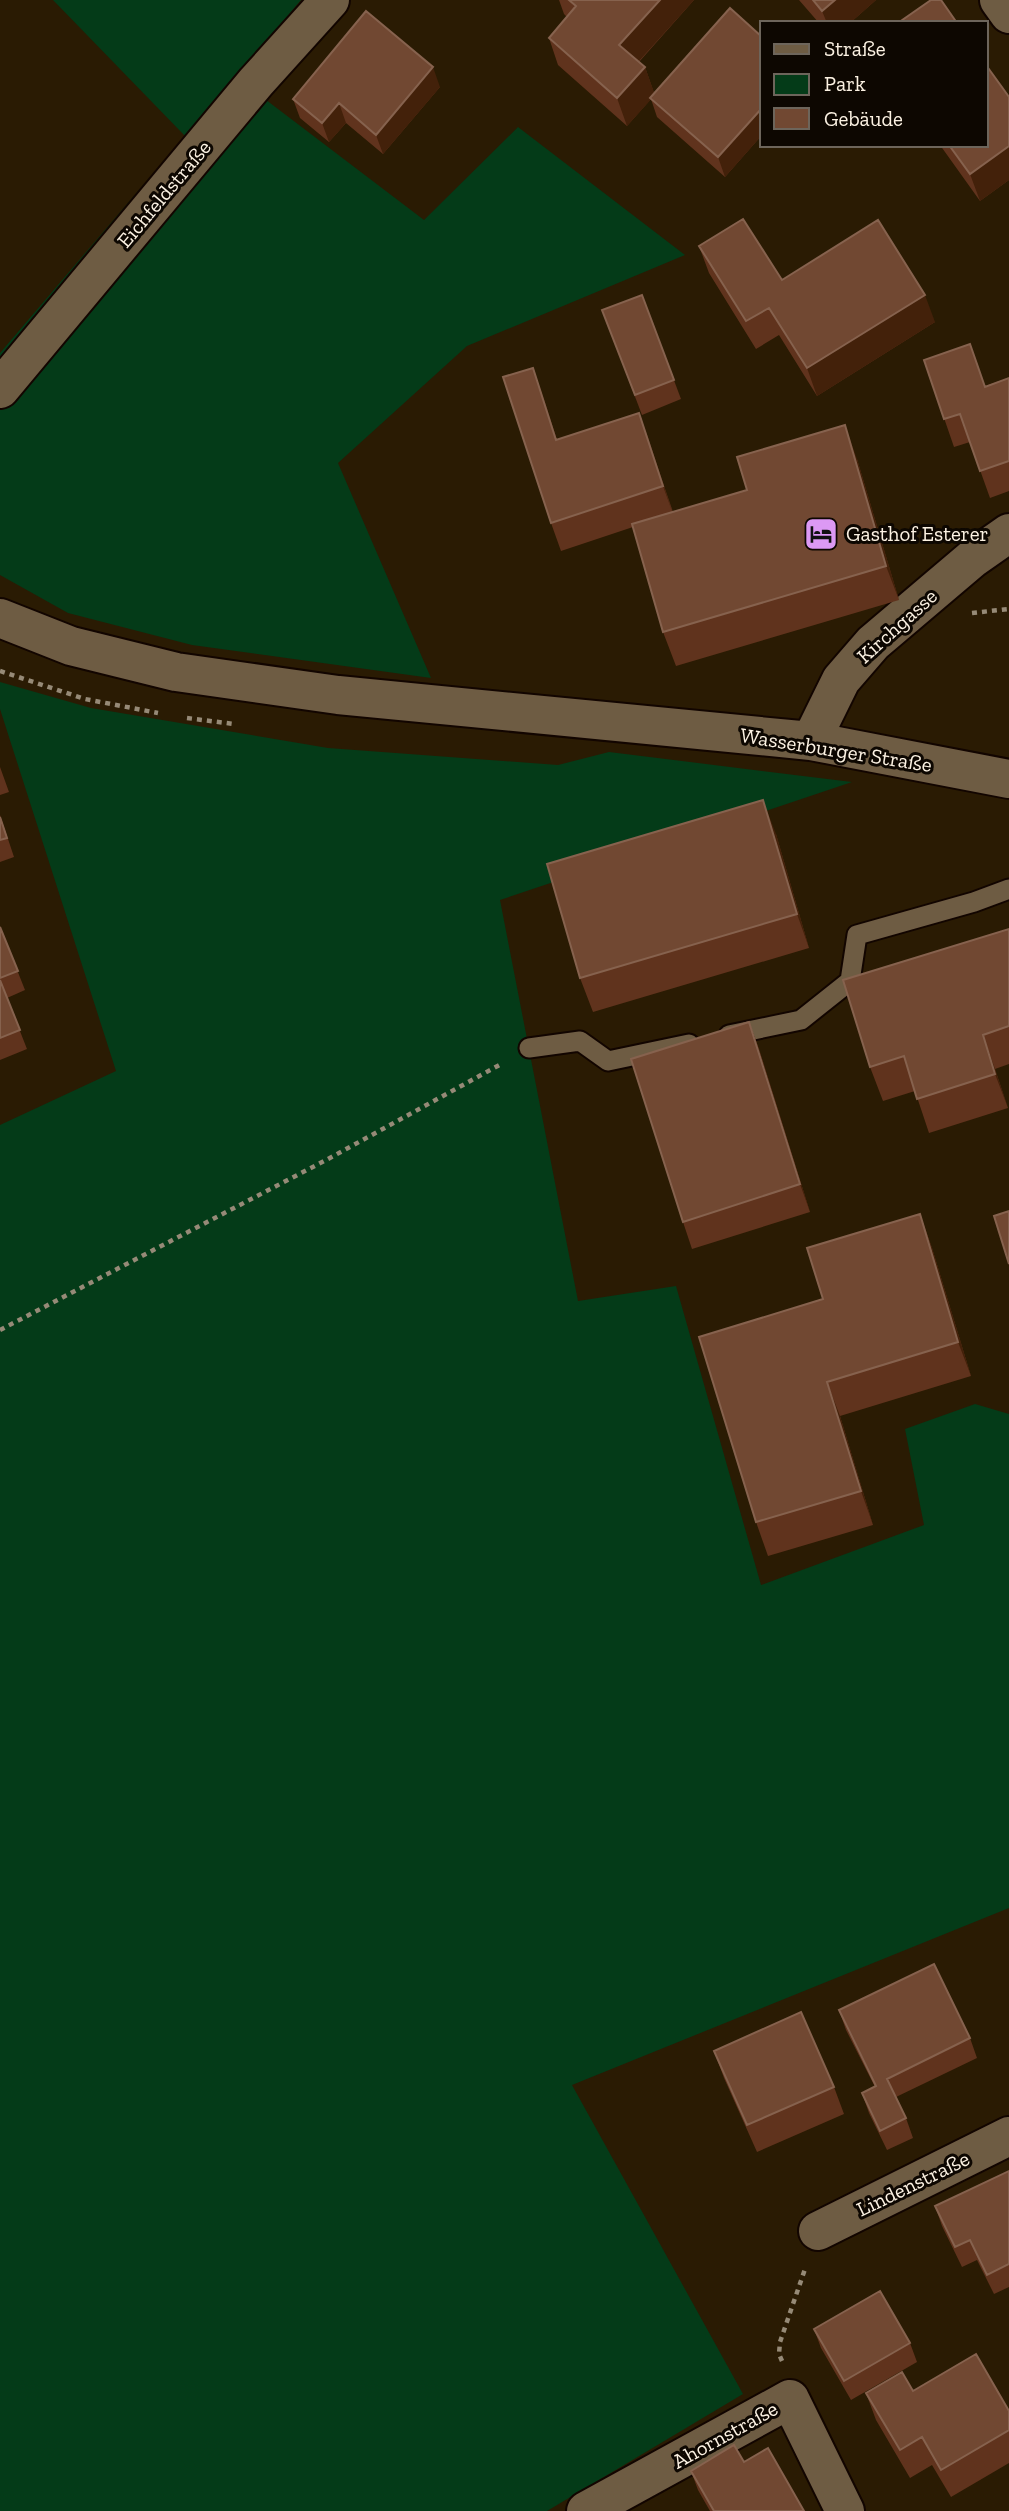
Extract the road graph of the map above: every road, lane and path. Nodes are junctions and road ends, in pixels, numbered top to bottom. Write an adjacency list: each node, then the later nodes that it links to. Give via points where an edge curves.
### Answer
1 (330, 0): 4 (street, Eichfeldstraße)
2 (999, 0): 3 (street)
3 (1009, 14)
4 (0, 389)
5 (1009, 533): 7 (street, Kirchgasse, via 873,643 841,680)
6 (0, 618): 7 (street, Wasserburger Straße, via 71,646 176,672 338,695)
7 (811, 741): 8 (street, Wasserburger Straße)
8 (1009, 779)
9 (1009, 889): 10 (lane, via 857,935 850,981 801,1020 608,1061 579,1041)
10 (529, 1048): 11 (path)
11 (0, 1330)
12 (1009, 2136): 13 (street, Lindenstraße)
13 (818, 2231): 14 (path, via 780,2342)
14 (790, 2399): 15 (street, Ahornstraße); 16 (street, Ahornstraße)
15 (586, 2511)
16 (845, 2511)

